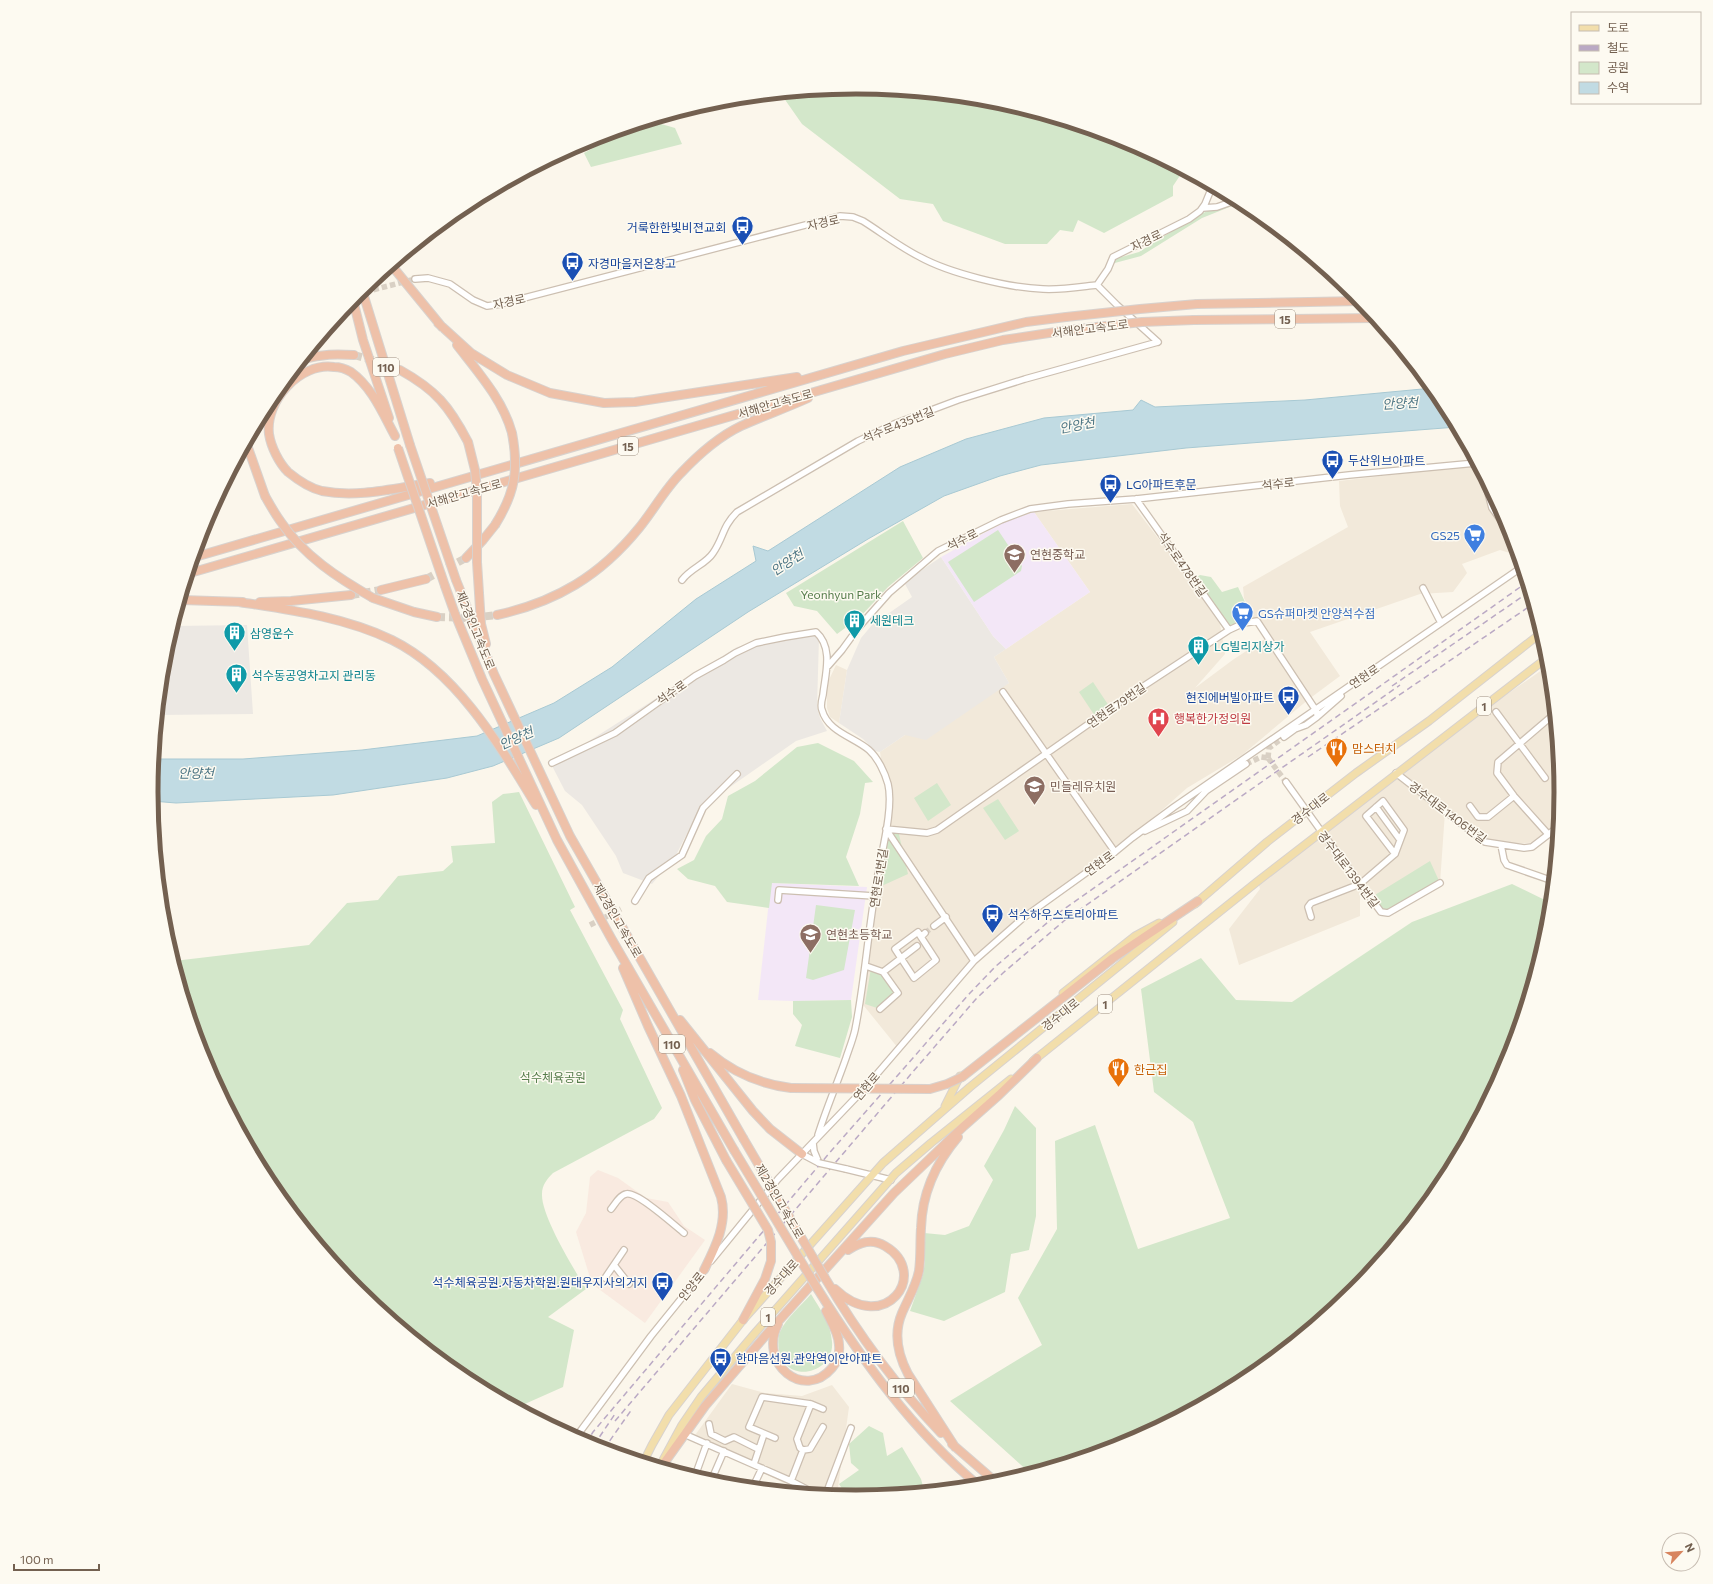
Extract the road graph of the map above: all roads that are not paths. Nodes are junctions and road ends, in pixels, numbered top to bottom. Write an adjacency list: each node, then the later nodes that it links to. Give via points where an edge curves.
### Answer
1 (1210, 191): 3 (street, 자경로)
2 (1230, 203): 3 (street, via 1217,208)
3 (1203, 208): 6 (street, 자경로, via 1189,219 1113,256)
4 (394, 269): 11 (highway)
5 (415, 279): 6 (street, 자경로, via 428,278 450,284 487,306 501,304 840,216 863,220 920,258 961,273 1009,285 1042,289)
6 (1097, 285): 31 (street, 석수로435번길, via 1158,342 958,400 894,424 858,441 737,512 728,521 713,554 688,572)
7 (364, 297): 44 (highway, 제2경인고속도로 / 110, bridge, via 410,445 456,580)
8 (1353, 301): 15 (highway, 서해안고속도로 / 15, bridge, via 1197,304 1026,322 944,340)
9 (355, 307): 19 (highway, 제2경인고속도로 / 110)
10 (1368, 318): 17 (highway, 서해안고속도로 / 15, bridge, via 1142,322 1069,330 963,349)
11 (438, 323): 15 (highway, via 471,353 507,375 550,393 604,403 635,402); 27 (highway, bridge, via 504,410 512,433 516,458 514,479 506,507 483,540)
12 (354, 356): 13 (highway, via 336,353)
13 (311, 357)
14 (400, 370): 44 (highway, bridge, via 416,379 442,402 454,415 468,442 475,470 481,624)
15 (828, 373): 22 (highway, 서해안고속도로 / 15)
16 (293, 381): 19 (highway, via 310,369 324,365 349,371 363,382 372,394)
17 (835, 385): 29 (highway, 서해안고속도로 / 15); 37 (highway, via 740,427 719,440 680,474 622,549 607,563 566,591)
18 (274, 407): 22 (highway, via 269,434 282,466 303,484 321,490 357,494)
19 (395, 436): 70 (highway, 제2경인고속도로 / 110, bridge, via 455,614 482,679)
20 (248, 450): 38 (highway, bridge, via 265,496 283,526 310,555 340,579 373,598)
21 (1472, 463): 24 (street, 석수로)
22 (465, 479): 26 (highway, 서해안고속도로 / 15)
23 (1489, 497): 25 (street)
24 (1136, 499): 40 (street, 석수로478번길); 43 (street, 석수로, via 1030,509 1001,520 938,551 889,593)
25 (1496, 514)
26 (201, 555)
27 (466, 558)
28 (1518, 570): 39 (street, 연현로)
29 (195, 572)
30 (426, 579): 33 (highway)
31 (682, 580)
32 (1423, 588): 39 (street)
33 (381, 590)
34 (351, 594): 36 (highway, via 291,601)
35 (186, 600): 36 (highway)
36 (239, 602): 70 (highway, via 307,612 368,630 414,653 440,673 475,713)
37 (497, 615)
38 (437, 617)
39 (1441, 623): 45 (street, 연현로)
40 (1229, 630): 47 (street, 연현로79번길, via 1244,623 1257,621); 53 (street, 연현로79번길)
41 (1537, 636): 63 (main road, 경수대로 / 1, via 1429,721)
42 (1542, 662): 56 (main road, 1)
43 (828, 666): 54 (street, 석수로, via 825,643 816,632 756,643 735,652 695,676 615,733); 65 (street, 연현로1번길, via 821,709 832,725 874,755 888,786 889,812)
44 (494, 674): 90 (highway, 제2경인고속도로 / 110, via 570,836)
45 (1357, 681): 47 (street, 연현로); 49 (street)
46 (1003, 692): 53 (street)
47 (1315, 709): 49 (street); 62 (street, 연현로)
48 (1496, 712): 52 (street)
49 (1318, 717): 51 (street)
50 (1551, 719): 52 (street)
51 (1284, 737)
52 (1520, 744): 58 (street); 60 (street, via 1498,762 1497,773)
53 (1046, 754): 65 (street, 연현로79번길, via 937,830 927,834); 72 (street)
54 (552, 764)
55 (1246, 764): 64 (street, via 1206,791 1192,807)
56 (1396, 773): 67 (main road, 경수대로); 71 (street, 경수대로1406번길, via 1486,842)
57 (737, 774): 80 (street, via 703,808 682,855 649,878)
58 (1545, 778)
59 (1286, 782): 63 (street, 경수대로1394번길)
60 (1514, 796): 61 (street, via 1488,817 1478,817); 68 (street)
61 (1470, 806)
62 (1174, 807): 64 (street, via 1174,811); 69 (street, 연현로)
63 (1307, 811): 67 (street, 경수대로1394번길); 79 (main road, 경수대로 / 1)
64 (1180, 815): 69 (street)
65 (886, 829): 77 (street, 연현로1번길); 81 (street)
66 (1553, 830): 68 (street, 경수대로1406번길)
67 (1321, 832): 76 (street, 경수대로1394번길); 94 (main road, 경수대로 / 1)
68 (1548, 834): 71 (street, 경수대로1406번길, via 1532,847)
69 (1132, 838): 72 (street, 연현로)
70 (558, 840): 84 (highway, 제2경인고속도로 / 110)
71 (1501, 845): 74 (street, 경수대로1406번길, via 1504,860 1508,865)
72 (1115, 852): 87 (street, 연현로, via 1023,918)
73 (1395, 854): 73 (street, via 1404,830 1382,801 1366,816); 76 (street)
74 (1549, 880)
75 (1440, 883): 76 (street, 경수대로1394번길, via 1388,913 1381,912)
76 (1360, 884): 82 (street, via 1311,903 1308,907)
77 (874, 896): 78 (street, via 779,890); 88 (street, 연현로1번길)
78 (778, 900)
79 (1198, 901): 92 (highway, bridge, via 1114,958 962,1077 930,1089 791,1088 767,1084 743,1075 720,1061); 97 (main road, 경수대로 / 1); 97 (main road, via 1135,936 962,1073)
80 (635, 902)
81 (946, 917): 83 (street); 87 (street)
82 (1312, 917)
83 (934, 926)
84 (611, 938): 93 (highway, 제2경인고속도로 / 110); 110 (highway, via 681,1096 721,1197 723,1212 720,1232)
85 (917, 946): 86 (street)
86 (901, 958): 86 (street, via 895,949 918,932 923,935 936,960 914,978); 89 (street)
87 (974, 961): 96 (street, 연현로)
88 (866, 966): 89 (street); 95 (street, 연현로1번길, via 855,1031)
89 (883, 972): 91 (street, via 898,993)
90 (652, 980): 92 (highway); 112 (highway, 제2경인고속도로 / 110, bridge)
91 (880, 1009)
92 (688, 1031): 101 (highway, via 753,1111 770,1129)
93 (670, 1040): 114 (highway, 제2경인고속도로 / 110, bridge); 116 (highway, bridge, via 695,1100 726,1160 768,1230 772,1248 771,1261 765,1279)
94 (1037, 1058): 98 (highway); 104 (main road, 경수대로 / 1, via 931,1143)
95 (837, 1083): 96 (street); 99 (street, 연현로1번길)
96 (864, 1089): 99 (street, 연현로)
97 (943, 1110): 103 (main road, 경수대로 / 1, via 882,1163)
98 (982, 1110): 108 (highway, via 894,1193); 127 (highway, via 951,1146 930,1182 922,1210 918,1271 897,1333 902,1363)
99 (818, 1136): 100 (street, 연현로)
100 (813, 1143): 101 (street, 연현로); 102 (street)
101 (802, 1154): 102 (street); 110 (street, 안양로)
102 (819, 1163): 103 (street, bridge)
103 (872, 1175): 104 (street); 116 (main road, 경수대로 / 1)
104 (891, 1180): 132 (main road, 경수대로 / 1, via 701,1398 669,1446)
105 (611, 1209): 106 (street, via 624,1194 630,1193)
106 (684, 1233)
107 (624, 1250): 109 (street)
108 (834, 1260): 112 (highway, via 863,1242 882,1244 893,1252 902,1268 900,1291 887,1303 867,1307 846,1298); 115 (highway)
109 (614, 1265): 111 (street); 113 (street)
110 (704, 1270): 122 (street, 안양로)
111 (605, 1278)
112 (825, 1278): 127 (highway, 제2경인고속도로 / 110, via 868,1345 926,1417)
113 (629, 1284)
114 (817, 1288): 115 (highway, via 840,1347 836,1362 825,1374 814,1379 800,1380 787,1374 778,1364 774,1356 773,1340); 140 (highway, 제2경인고속도로 / 110, via 850,1340 884,1386 910,1417)
115 (785, 1314): 123 (highway)
116 (743, 1320): 131 (main road, 경수대로 / 1, via 669,1415)
117 (811, 1404): 118 (street); 124 (street, via 762,1397 749,1427); 129 (street, via 797,1439 800,1448)
118 (823, 1409)
119 (709, 1424): 128 (street, via 711,1434 725,1441 734,1437)
120 (823, 1427): 129 (street, via 810,1449)
121 (851, 1428): 143 (street)
122 (579, 1432)
123 (684, 1434): 126 (street); 133 (highway)
124 (764, 1434): 125 (street); 128 (street)
125 (775, 1438)
126 (707, 1443): 130 (street); 136 (street)
127 (955, 1447): 138 (highway, 제2경인고속도로 / 110)
128 (758, 1449): 134 (street)
129 (804, 1450): 139 (street)
130 (724, 1451): 134 (street); 137 (street)
131 (646, 1457)
132 (663, 1462)
133 (664, 1462)
134 (754, 1464): 135 (street)
135 (762, 1468): 139 (street); 141 (street)
136 (697, 1471)
137 (713, 1475)
138 (991, 1477)
139 (791, 1480): 142 (street)
140 (973, 1480)
141 (755, 1482)
142 (806, 1488)
143 (828, 1489)

